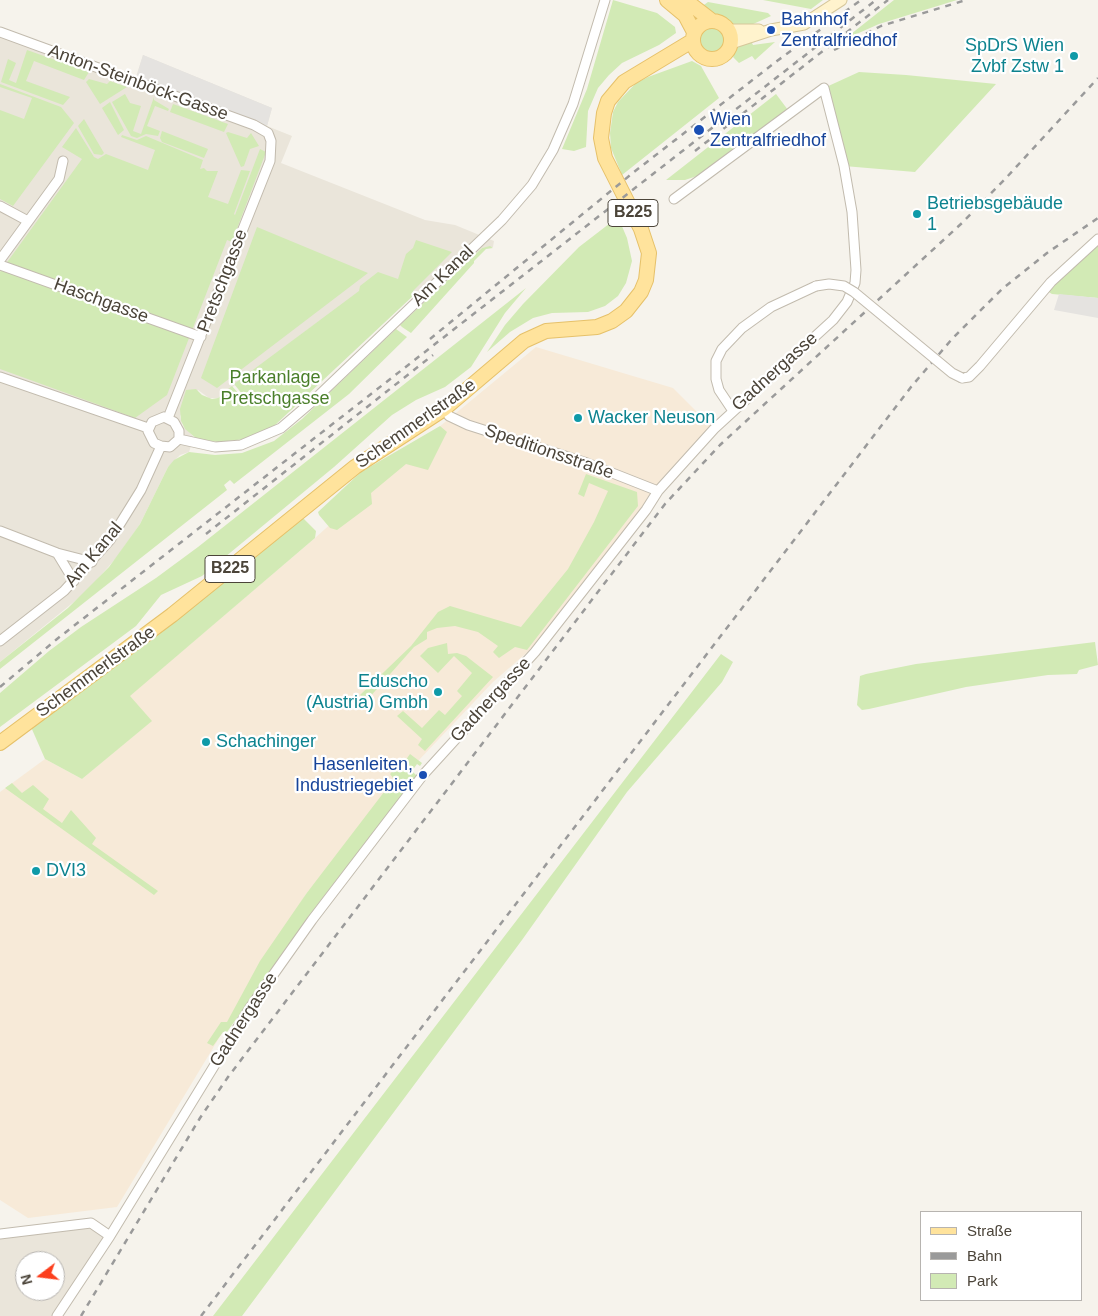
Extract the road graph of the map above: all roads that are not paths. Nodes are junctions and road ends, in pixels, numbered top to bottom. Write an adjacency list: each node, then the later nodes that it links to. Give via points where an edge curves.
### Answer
1 (605, 0): 25 (street, Am Kanal, via 573,104 553,150 532,185 502,220 281,428 235,445 215,446)
2 (667, 0): 7 (main road, via 685,15)
3 (685, 0): 5 (main road)
4 (841, 0): 8 (street, via 810,22)
5 (711, 20): 7 (main road, B225, via 701,24); 8 (main road, via 718,21)
6 (0, 32): 11 (street, Anton-Steinböck-Gasse, via 254,125 268,133)
7 (693, 36): 9 (main road); 10 (main road, B225)
8 (730, 36): 9 (main road, B225, via 727,52 719,58 708,59)
9 (698, 54): 10 (main road, B225)
10 (645, 68): 21 (main road, Schemmerlstraße / B225, via 624,82 608,101 601,125 605,158 646,238 649,266 641,292 626,311 606,324 589,329 546,331 524,341)
11 (271, 141): 19 (street, Pretschgasse, via 270,161)
12 (63, 160): 15 (street, via 59,179)
13 (674, 199): 22 (street, Gadnergasse, via 824,88 852,212 855,283 847,302 833,320)
14 (0, 206): 15 (street)
15 (28, 221): 17 (street)
16 (1098, 239): 22 (street, bridge, via 1051,282 969,377 962,378 952,373 844,286 816,286 771,307 742,328 722,349 716,361 718,390)
17 (0, 260)
18 (0, 265): 19 (street, Haschgasse)
19 (201, 337): 23 (street, Pretschgasse)
20 (0, 377): 24 (street)
21 (444, 409): 27 (street, Speditionsstraße, via 449,416 468,426 587,463); 33 (main road, Schemmerlstraße / B225, via 355,467 172,615)
22 (733, 411): 27 (street, Gadnergasse)
23 (168, 418): 24 (street, via 157,419); 25 (street, via 177,427)
24 (148, 428): 26 (street, via 151,439)
25 (179, 439): 26 (street, via 174,445)
26 (161, 446): 30 (street, Am Kanal, via 136,500)
27 (658, 492): 35 (street, Gadnergasse, via 535,652 423,775 312,920 250,1009)
28 (0, 531): 29 (street)
29 (57, 553): 30 (street); 31 (street)
30 (92, 562): 31 (street, Am Kanal)
31 (74, 581): 32 (street, Am Kanal)
32 (0, 642)
33 (0, 743)
34 (0, 1234): 35 (street, via 91,1224)
35 (110, 1236): 36 (street, Gadnergasse)
36 (58, 1316)

